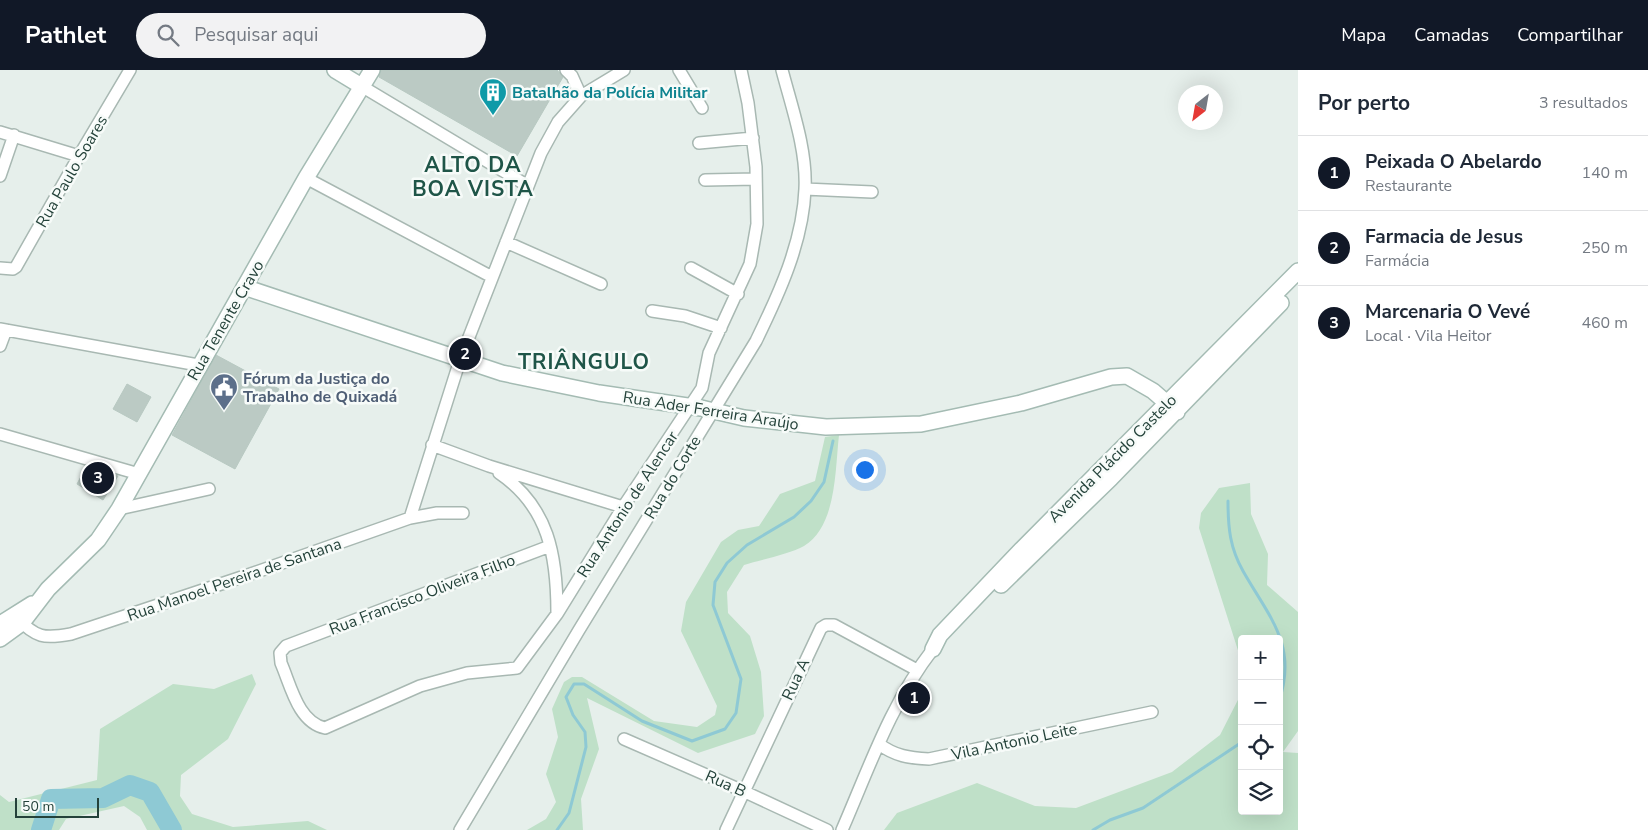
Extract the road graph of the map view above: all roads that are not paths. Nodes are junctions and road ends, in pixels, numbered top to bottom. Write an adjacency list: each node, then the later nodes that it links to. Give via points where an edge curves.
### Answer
1 (130, 70): 16 (street, Rua Paulo Soares)
2 (335, 70): 9 (street)
3 (372, 70): 9 (street, Rua Tenente Cravo)
4 (566, 70): 10 (street)
5 (624, 70): 10 (street)
6 (679, 70): 11 (street)
7 (740, 70): 14 (street, Rua Antonio de Alencar)
8 (782, 70): 22 (street, Rua do Corte, via 802,147)
9 (363, 87): 18 (street, Rua Tenente Cravo); 21 (street)
10 (581, 96): 21 (street, via 558,122)
11 (702, 108)
12 (0, 132): 13 (street)
13 (14, 135): 16 (street); 17 (street)
14 (753, 138): 15 (street); 19 (street, Rua Antonio de Alencar)
15 (699, 143)
16 (79, 156): 25 (street, Rua Paulo Soares, via 16,267)
17 (0, 176)
18 (306, 178): 28 (street); 31 (street, Rua Tenente Cravo)
19 (756, 179): 20 (street); 32 (street, Rua Antonio de Alencar, via 755,245)
20 (705, 180)
21 (528, 186): 24 (street)
22 (805, 189): 23 (street); 42 (street, Rua do Corte, via 790,263 776,300 756,341)
23 (872, 192)
24 (506, 242): 28 (street); 29 (street)
25 (5, 268)
26 (691, 268): 32 (street)
27 (1298, 271): 33 (street, Avenida Plácido Castelo)
28 (492, 277): 38 (street)
29 (601, 284)
30 (1298, 286): 33 (street, Avenida Plácido Castelo)
31 (244, 287): 38 (street, Rua Ader Ferreira Araújo); 39 (street, Rua Tenente Cravo)
32 (738, 294): 35 (street, Rua Antonio de Alencar)
33 (1275, 302): 41 (street, Avenida Plácido Castelo)
34 (652, 311): 35 (street, via 685,316)
35 (721, 328): 40 (street, Rua Antonio de Alencar, via 709,353 702,388)
36 (3, 329): 37 (street); 39 (street)
37 (0, 346)
38 (460, 360): 40 (street, Rua Ader Ferreira Araújo, via 563,386); 44 (street)
39 (198, 365): 46 (street, Rua Tenente Cravo)
40 (690, 407): 42 (street, Rua Ader Ferreira Araújo); 48 (street, Rua Antonio de Alencar)
41 (1172, 408): 42 (street, Rua Ader Ferreira Araújo, via 1127,376 1111,377 1012,405 921,424 826,427); 57 (street, Avenida Plácido Castelo, via 1024,554 950,637)
42 (712, 411): 64 (street, Rua do Corte)
43 (0, 434): 46 (street)
44 (432, 445): 45 (street); 51 (street)
45 (489, 466): 48 (street); 52 (street, via 510,480 533,503)
46 (139, 474): 49 (street, Rua Tenente Cravo)
47 (209, 489): 49 (street)
48 (623, 507): 53 (street, Rua Antonio de Alencar)
49 (119, 509): 54 (street, Rua Tenente Cravo, via 98,540)
50 (462, 513): 51 (street, Rua Manoel Pereira de Santana)
51 (410, 518): 54 (street, Rua Manoel Pereira de Santana, via 71,634 44,638)
52 (550, 546): 53 (street, via 556,572); 58 (street, Rua Francisco Oliveira Filho, via 295,642 280,654 304,717 315,726 325,728 420,686 467,673)
53 (557, 614): 58 (street, Rua Antonio de Alencar)
54 (18, 619): 55 (street); 56 (street)
55 (0, 624)
56 (0, 639)
57 (933, 649): 59 (street, Avenida Plácido Castelo)
58 (517, 668)
59 (917, 670): 62 (street, Avenida Plácido Castelo); 63 (street, Rua A, via 843,629 826,625 815,638)
60 (1152, 712): 62 (street, Vila Antonio Leite, via 929,759 893,754)
61 (624, 739): 63 (street, Rua B)
62 (879, 744): 67 (street, Avenida Plácido Castelo)
63 (743, 790): 65 (street, Rua A); 66 (street, Rua B)
64 (460, 830)
65 (726, 830)
66 (827, 830)
67 (842, 830)

